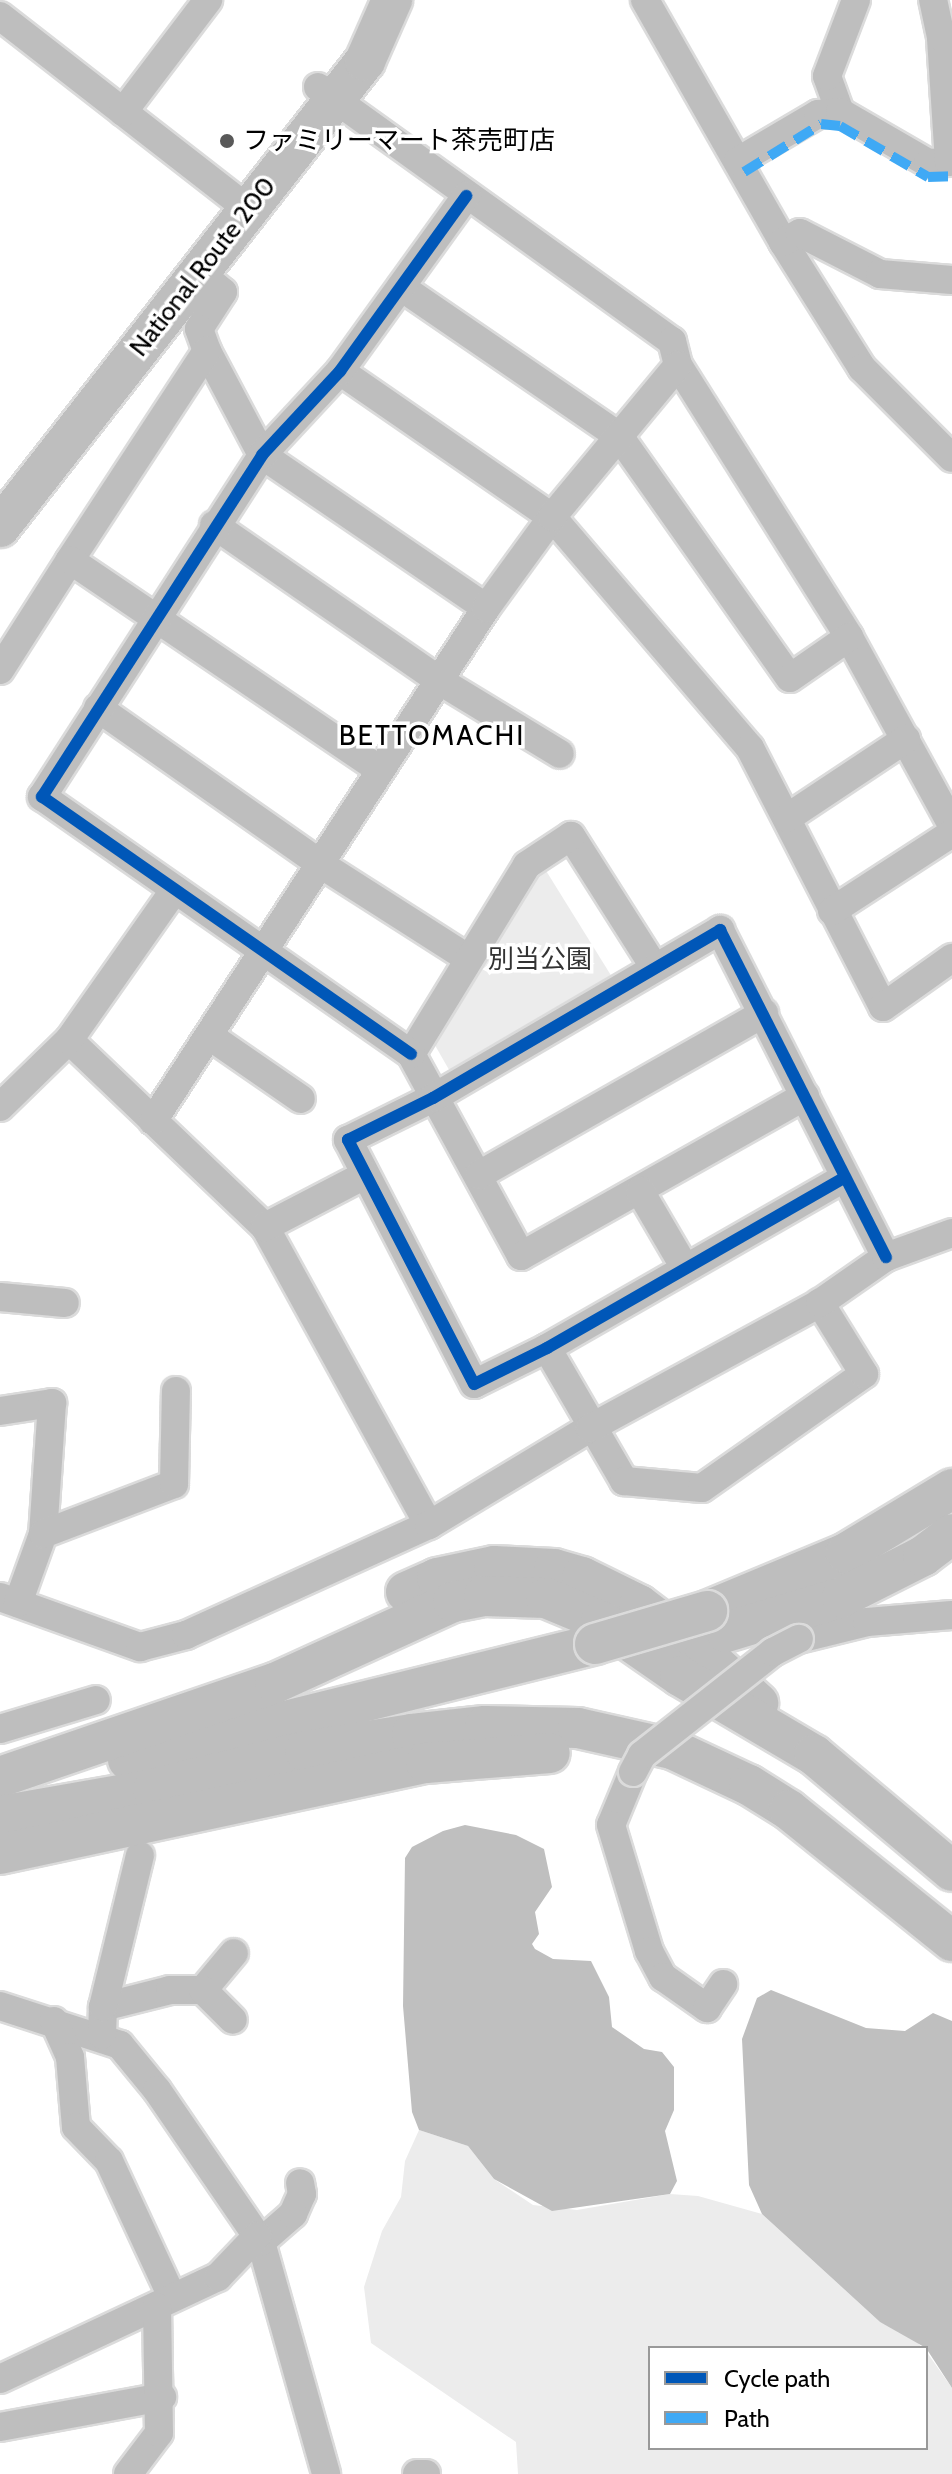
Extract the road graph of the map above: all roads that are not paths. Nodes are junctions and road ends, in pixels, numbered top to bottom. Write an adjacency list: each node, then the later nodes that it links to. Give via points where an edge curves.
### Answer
1 (366, 0): 8 (highway, National Route 200)
2 (392, 0): 8 (highway, National Route 200, via 365,61)
3 (645, 0): 11 (street)
4 (856, 0): 10 (street, via 827,76)
5 (933, 0): 10 (street, via 941,37 949,162 928,163)
6 (204, 2): 9 (street)
7 (0, 16): 9 (street)
8 (326, 92): 12 (street); 13 (highway, National Route 200)
9 (123, 112): 13 (street)
10 (840, 112): 11 (street, via 818,114)
11 (738, 161): 14 (street)
12 (466, 196): 17 (street); 19 (street, via 672,341)
13 (241, 204): 15 (highway, National Route 200); 24 (highway, National Route 200)
14 (783, 242): 16 (street, via 800,233 880,274); 23 (street, via 862,368)
15 (199, 272): 18 (street, via 223,292 199,329); 27 (highway, National Route 200)
16 (952, 280)
17 (401, 287): 20 (street); 21 (street)
18 (207, 351): 22 (street); 28 (street)
19 (678, 365): 21 (street); 31 (street)
20 (340, 371): 22 (street); 25 (street)
21 (619, 436): 25 (street); 31 (street, via 790,678)
22 (262, 455): 26 (street); 29 (street)
23 (952, 458)
24 (0, 496)
25 (552, 517): 29 (street); 38 (street, via 750,748)
26 (214, 525): 30 (street); 33 (street)
27 (0, 527)
28 (70, 560): 30 (street); 32 (street)
29 (486, 608): 33 (street)
30 (156, 616): 34 (street); 37 (street)
31 (849, 637): 35 (street)
32 (0, 670)
33 (440, 681): 36 (street); 37 (street)
34 (98, 708): 41 (street); 42 (street, via 42,797)
35 (906, 739): 38 (street); 39 (street)
36 (560, 754)
37 (380, 770): 41 (street)
38 (787, 818): 43 (street)
39 (952, 825)
40 (952, 833): 43 (street)
41 (322, 865): 44 (street); 46 (street)
42 (175, 889): 44 (street); 50 (street)
43 (832, 911): 45 (street, via 883,1007)
44 (266, 949): 49 (street); 51 (street)
45 (952, 958)
46 (469, 959): 47 (street, via 527,865 571,836); 51 (street)
47 (653, 965): 48 (street, via 720,930); 53 (street)
48 (764, 1013): 52 (street); 58 (street)
49 (211, 1037): 54 (street); 56 (street)
50 (69, 1040): 55 (street); 56 (street)
51 (411, 1054): 53 (street)
52 (805, 1096): 59 (street); 60 (street)
53 (433, 1098): 57 (street, via 348,1140); 58 (street)
54 (301, 1099)
55 (0, 1107)
56 (153, 1121): 61 (street)
57 (365, 1175): 61 (street); 68 (street, via 474,1384)
58 (479, 1175): 60 (street, via 521,1256)
59 (842, 1179): 63 (street); 64 (street)
60 (640, 1191): 64 (street)
61 (265, 1227): 73 (street)
62 (952, 1233): 63 (street)
63 (886, 1257): 67 (street)
64 (685, 1268): 68 (street)
65 (0, 1297): 66 (street)
66 (65, 1303)
67 (820, 1303): 71 (street); 71 (street, via 864,1374 702,1488 624,1481)
68 (547, 1348): 71 (street)
69 (176, 1391): 74 (street, via 174,1484)
70 (0, 1411): 74 (street, via 52,1403)
71 (590, 1428): 73 (street)
72 (952, 1489): 78 (highway, via 846,1553)
73 (429, 1525): 76 (street, via 186,1635 140,1647)
74 (43, 1534): 76 (street)
75 (952, 1534): 78 (highway, via 923,1556 842,1597)
76 (9, 1600)
77 (952, 1615): 98 (street, bridge, via 867,1622 799,1639 773,1652 642,1755 611,1825 649,1951 663,1977 707,2008)
78 (716, 1621): 79 (highway)
79 (605, 1654): 85 (highway); 86 (highway)
80 (96, 1700): 81 (street)
81 (0, 1729)
82 (0, 1750): 83 (highway, via 257,1662 437,1578 523,1566 582,1577 639,1605 705,1655)
83 (814, 1755): 84 (highway, via 575,1607 513,1595 439,1607 261,1688); 87 (highway)
84 (0, 1777)
85 (153, 1789): 88 (highway); 94 (highway, via 305,1751 427,1733 531,1726 623,1737 672,1749 749,1785 789,1810)
86 (0, 1790)
87 (887, 1811): 90 (highway); 93 (highway)
88 (0, 1816)
89 (771, 1824): 91 (highway, via 736,1803 652,1769 601,1756 515,1753 426,1763); 95 (highway, via 854,1873); 97 (highway, via 914,1937)
90 (952, 1828)
91 (0, 1854)
92 (140, 1855): 103 (street)
93 (952, 1871)
94 (952, 1941)
95 (952, 1947)
96 (234, 1953): 99 (street)
97 (952, 1974)
98 (723, 1984)
99 (203, 1990): 101 (street); 103 (street, via 170,1990)
100 (0, 2006): 102 (street)
101 (233, 2020)
102 (54, 2021): 103 (street); 106 (street, via 70,2057 76,2127 109,2161)
103 (102, 2021): 105 (street, via 139,2065)
104 (300, 2183): 105 (street, via 302,2194 293,2214)
105 (259, 2239): 106 (street, via 218,2277); 111 (street)
106 (165, 2302): 107 (street); 108 (street)
107 (0, 2379)
108 (162, 2397): 109 (street); 110 (street, via 159,2433)
109 (0, 2427)
110 (128, 2474)
111 (326, 2474)
112 (417, 2474): 113 (street)
113 (426, 2474)

